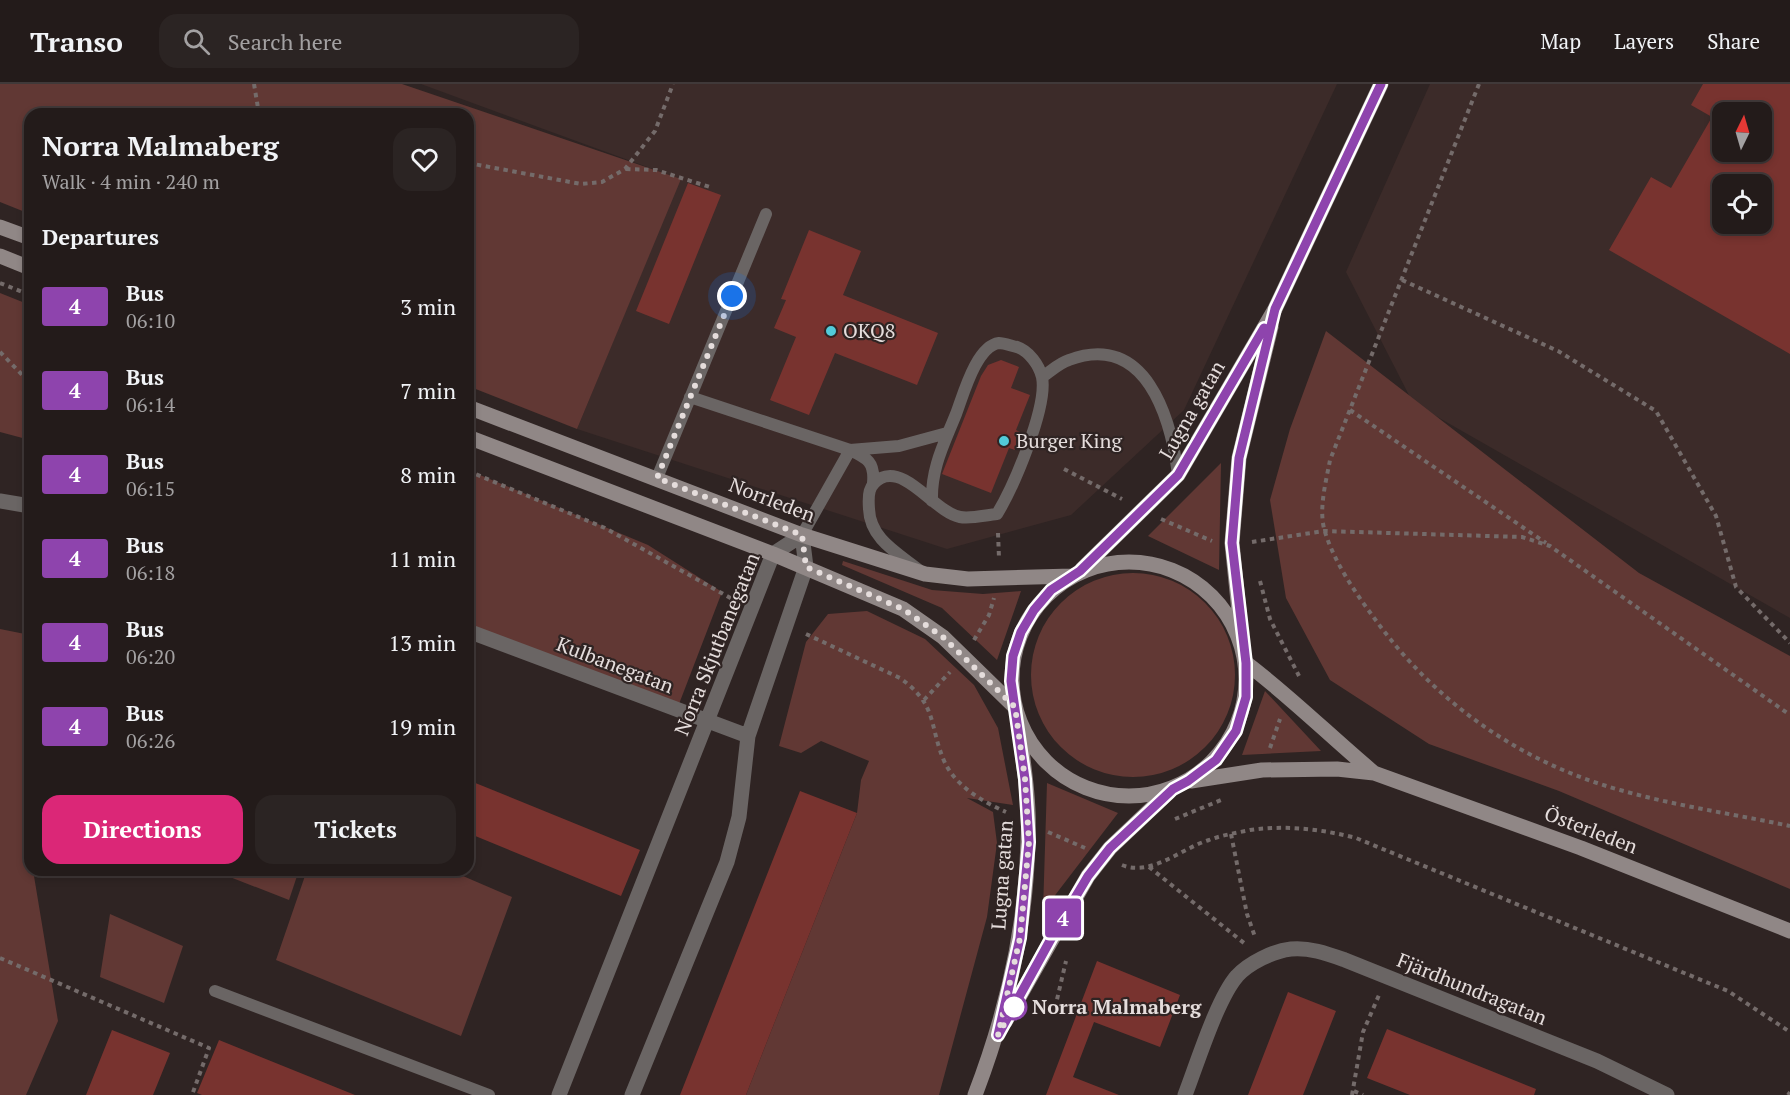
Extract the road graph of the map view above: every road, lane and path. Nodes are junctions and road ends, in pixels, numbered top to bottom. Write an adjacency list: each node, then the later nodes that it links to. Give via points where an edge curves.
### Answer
1 (254, 84): 5 (path)
2 (673, 84): 7 (path, via 655,131)
3 (1381, 84): 17 (main road, Lugna gatan)
4 (1479, 84): 14 (path)
5 (258, 108)
6 (474, 164): 7 (path, via 581,184 602,182)
7 (626, 169): 8 (path, via 656,170)
8 (713, 188)
9 (766, 214): 21 (lane)
10 (0, 227): 11 (main road)
11 (24, 236)
12 (0, 256): 13 (main road)
13 (24, 266)
14 (1402, 280): 23 (path); 46 (path, via 1558,351 1656,411 1716,516 1736,587)
15 (0, 283): 16 (path)
16 (24, 293)
17 (1275, 309): 28 (main road, Lugna gatan); 38 (main road, Lugna gatan, via 1239,458)
18 (0, 352): 19 (path)
19 (24, 377)
20 (1042, 377): 24 (lane, via 1035,360 1020,348 1001,343 991,346 968,381); 28 (lane, via 1067,360 1093,354 1118,358 1142,374 1165,412); 35 (lane, via 1042,399 1031,436 1008,497)
21 (690, 397): 26 (lane); 29 (lane)
22 (474, 409): 29 (main road, Norrleden)
23 (1350, 411): 36 (path, via 1326,478); 39 (path)
24 (947, 433): 26 (lane, via 899,446); 32 (lane, via 931,483)
25 (474, 439): 40 (main road)
26 (850, 450): 30 (lane, via 868,459 874,469); 37 (lane)
27 (1064, 469): 34 (path)
28 (1178, 475): 34 (main road, Lugna gatan)
29 (657, 478): 37 (main road, Norrleden)
30 (873, 483): 32 (lane, via 886,476 900,477); 42 (lane, via 868,494 869,515 877,537)
31 (0, 501): 33 (street)
32 (932, 501): 35 (lane, via 961,517)
33 (24, 505)
34 (1143, 509): 38 (path, via 1210,541); 43 (main road, Lugna gatan)
35 (997, 514): 44 (path)
36 (1324, 531): 38 (path); 39 (path, via 1522,537); 58 (path, via 1359,597 1407,661 1466,715 1499,738 1534,758 1620,790)
37 (802, 535): 40 (street, Norra Skjutbanegatan); 41 (street); 42 (main road, Norrleden)
38 (1232, 543): 47 (main road, Lugna gatan)
39 (1550, 546): 52 (path)
40 (773, 554): 41 (main road); 53 (street, Norra Skjutbanegatan)
41 (806, 567): 48 (main road, via 903,609 943,637); 54 (street)
42 (925, 574): 44 (main road, Norrleden, via 968,579)
43 (1076, 574): 44 (main road, Norrleden); 47 (main road, via 1113,562 1146,562 1179,572 1207,590 1229,615); 51 (main road, Lugna gatan, via 1051,590 1021,632 1013,656 1011,681)
44 (998, 576): 48 (path, via 988,615)
45 (474, 633): 53 (street, Kulbanegatan)
46 (1790, 643)
47 (1243, 646): 49 (main road)
48 (963, 659): 50 (path); 51 (main road)
49 (1246, 663): 55 (main road, Österleden); 56 (main road, via 1246,697 1236,731 1216,760)
50 (924, 700)
51 (1016, 712): 57 (main road, via 1032,745 1053,769 1080,786 1110,795 1142,796); 66 (main road, Lugna gatan, via 1029,842 1020,938)
52 (1790, 715)
53 (708, 723): 54 (street, Kulbanegatan); 70 (street, Norra Skjutbanegatan)
54 (748, 736): 71 (street, via 739,817 727,862)
55 (1374, 772): 56 (main road, Österleden, via 1262,770); 60 (main road, Österleden)
56 (1188, 781): 57 (main road)
57 (1173, 789): 66 (main road, Lugna gatan, via 1110,848 1088,876)
58 (1790, 826)
59 (1231, 834): 62 (path); 62 (path, via 1208,840 1149,867); 65 (path, via 1294,828 1356,838 1728,991)
60 (1790, 931)
61 (0, 958): 68 (path, via 209,1048)
62 (1260, 960): 63 (street, Fjärdhundragatan, via 1290,949 1318,951); 73 (street, via 1237,975)
63 (1387, 977): 67 (path, via 1363,1032); 75 (street, Fjärdhundragatan, via 1597,1061)
64 (216, 991): 69 (lane)
65 (1790, 1032)
66 (998, 1035): 72 (main road, Lugna gatan)
67 (1353, 1093): 74 (path)
68 (192, 1095)
69 (489, 1095)
70 (559, 1095)
71 (632, 1095)
72 (975, 1095)
73 (1185, 1095)
74 (1363, 1095)
75 (1667, 1095)

